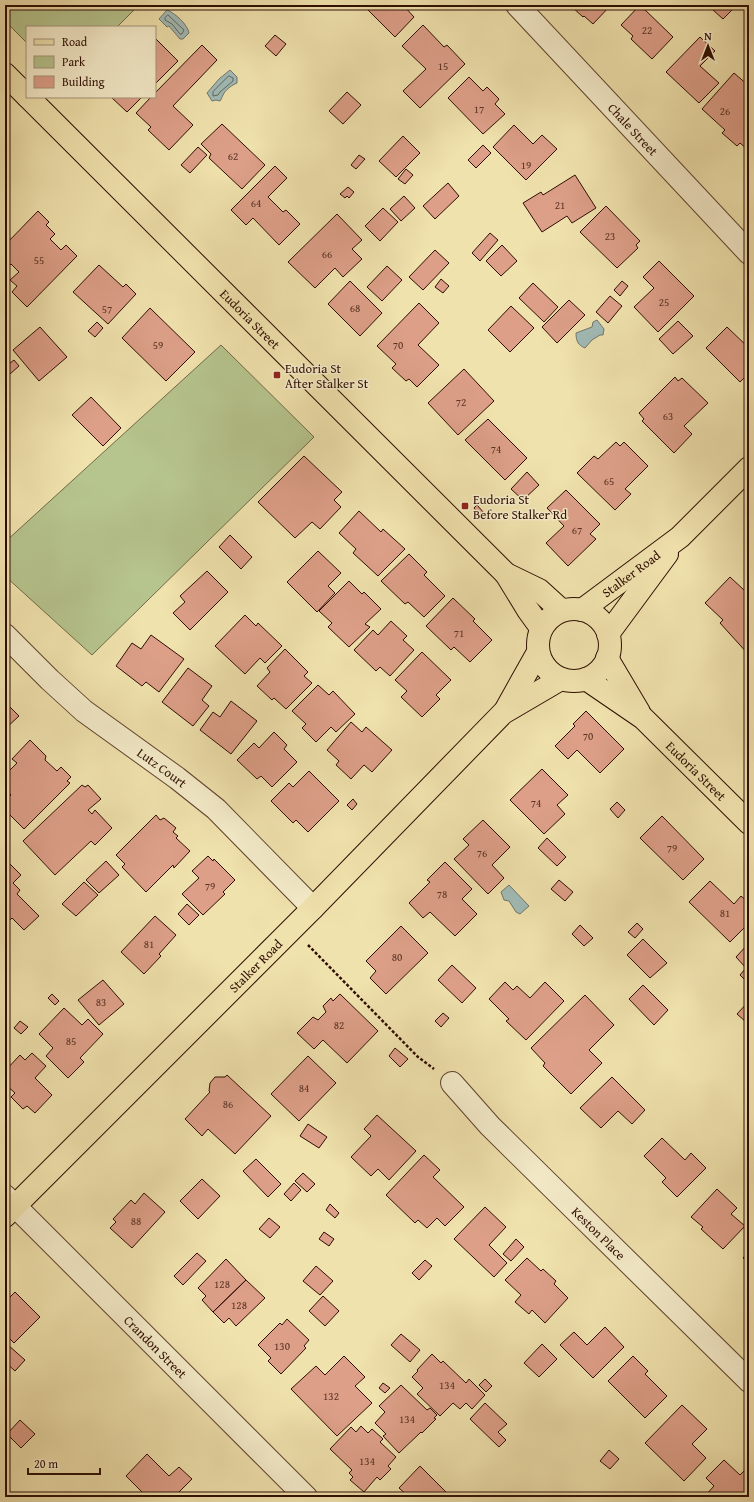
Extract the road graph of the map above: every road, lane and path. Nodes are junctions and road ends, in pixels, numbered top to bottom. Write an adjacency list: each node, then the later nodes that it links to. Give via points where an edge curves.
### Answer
1 (517, 5): 5 (street, Chale Street)
2 (5, 74): 3 (main road, Eudoria Street)
3 (26, 94)
4 (30, 98): 8 (main road, Eudoria Street)
5 (749, 253)
6 (749, 468): 7 (main road, Stalker Road)
7 (680, 537): 9 (main road, Stalker Road); 11 (main road, Stalker Road)
8 (506, 574): 9 (main road, Eudoria Street); 10 (main road, Eudoria Street)
9 (572, 610): 10 (main road, via 548,619); 11 (main road, via 594,614 603,623)
10 (541, 628): 13 (main road)
11 (608, 634): 14 (main road, via 610,646)
12 (5, 635): 20 (street, Lutz Court, via 84,711 216,809)
13 (538, 652): 15 (main road, via 550,673); 17 (main road, Stalker Road)
14 (607, 658): 16 (main road, via 602,667); 18 (main road, Eudoria Street)
15 (561, 679): 16 (main road); 17 (main road, Stalker Road)
16 (586, 679): 18 (main road, Eudoria Street)
17 (503, 713): 20 (main road, Stalker Road)
18 (643, 718): 19 (main road, Eudoria Street)
19 (749, 823)
20 (313, 908): 21 (main road, Stalker Road)
21 (292, 928): 22 (path, via 418,1057); 23 (main road, Stalker Road)
22 (452, 1083): 24 (street, Keston Place, via 490,1126)
23 (8, 1206): 25 (street, Crandon Street)
24 (749, 1381)
25 (306, 1497)

